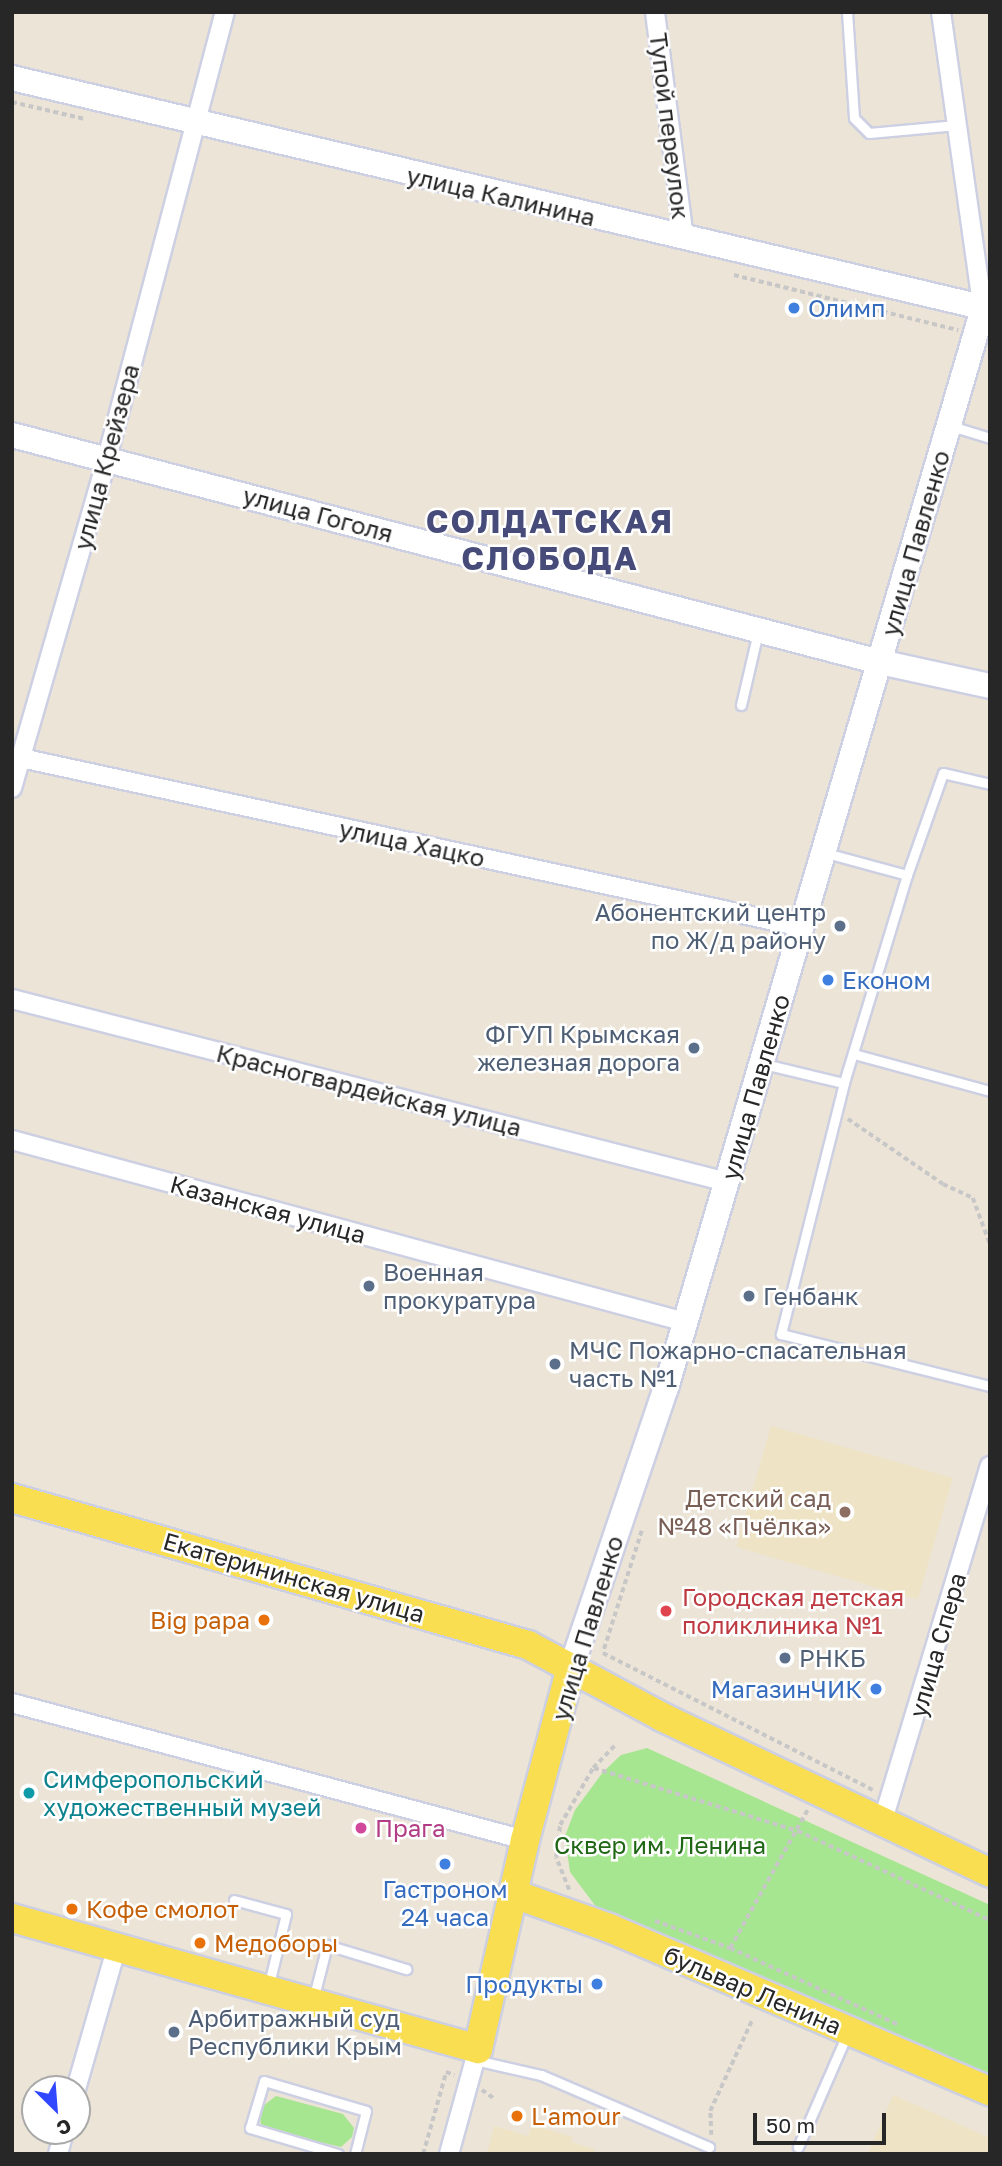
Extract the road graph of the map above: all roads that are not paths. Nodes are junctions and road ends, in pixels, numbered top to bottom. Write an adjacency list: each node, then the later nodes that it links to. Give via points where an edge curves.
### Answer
1 (225, 12): 6 (street, улица Крейзера)
2 (655, 12): 8 (street, Тупой переулок)
3 (847, 12): 7 (lane, via 854,118 869,133)
4 (941, 12): 7 (street, улица Павленко)
5 (12, 78): 6 (main road, улица Калинина)
6 (195, 124): 8 (main road, улица Калинина); 13 (street, улица Крейзера)
7 (957, 125): 9 (street, улица Павленко)
8 (684, 239): 9 (main road, улица Калинина)
9 (986, 309): 10 (main road, улица Павленко)
10 (949, 425): 12 (lane); 15 (main road, улица Павленко)
11 (12, 435): 13 (main road, улица Гоголя)
12 (990, 438)
13 (107, 458): 14 (main road, улица Гоголя); 18 (street, улица Крейзера)
14 (759, 630): 15 (main road, улица Гоголя); 17 (lane)
15 (880, 662): 16 (main road, улица Гоголя); 21 (main road, улица Павленко)
16 (990, 686)
17 (741, 705)
18 (21, 758): 20 (street, улица Крейзера); 23 (street, улица Хацко)
19 (990, 784): 22 (lane, via 943,773)
20 (12, 788)
21 (824, 852): 22 (lane); 23 (main road, улица Павленко)
22 (907, 875): 25 (lane)
23 (802, 927): 26 (main road, улица Павленко)
24 (12, 999): 30 (street, Красногвардейская улица)
25 (854, 1054): 27 (lane); 28 (lane)
26 (762, 1063): 27 (lane); 30 (main road, улица Павленко)
27 (844, 1083): 32 (lane, via 781,1334)
28 (990, 1091)
29 (12, 1140): 31 (street, Казанская улица)
30 (727, 1182): 31 (main road, улица Павленко)
31 (685, 1322): 35 (main road, улица Павленко)
32 (990, 1386)
33 (990, 1466): 37 (street, улица Спера)
34 (13, 1501): 35 (main road, Екатерининская улица, via 528,1645)
35 (570, 1671): 37 (main road, via 816,1789); 38 (main road, улица Павленко)
36 (12, 1703): 38 (street)
37 (887, 1811): 39 (main road)
38 (525, 1840): 40 (main road, улица Павленко)
39 (990, 1873)
40 (514, 1894): 47 (main road, бульвар Ленина, via 609,1928); 48 (main road, улица Павленко)
41 (234, 1900): 45 (lane, via 286,1914)
42 (12, 1918): 43 (main road)
43 (117, 1946): 45 (main road); 49 (street)
44 (406, 1969): 46 (lane, via 327,1945)
45 (266, 1993): 46 (main road)
46 (311, 2005): 48 (main road)
47 (848, 2031): 50 (main road, бульвар Ленина); 52 (lane)
48 (476, 2054): 51 (lane, via 541,2075); 55 (street, улица Павленко)
49 (80, 2075)
50 (990, 2091)
51 (709, 2147)
52 (798, 2147)
53 (338, 2154): 54 (lane, via 250,2128 264,2081 366,2111)
54 (355, 2154)
55 (449, 2154)

